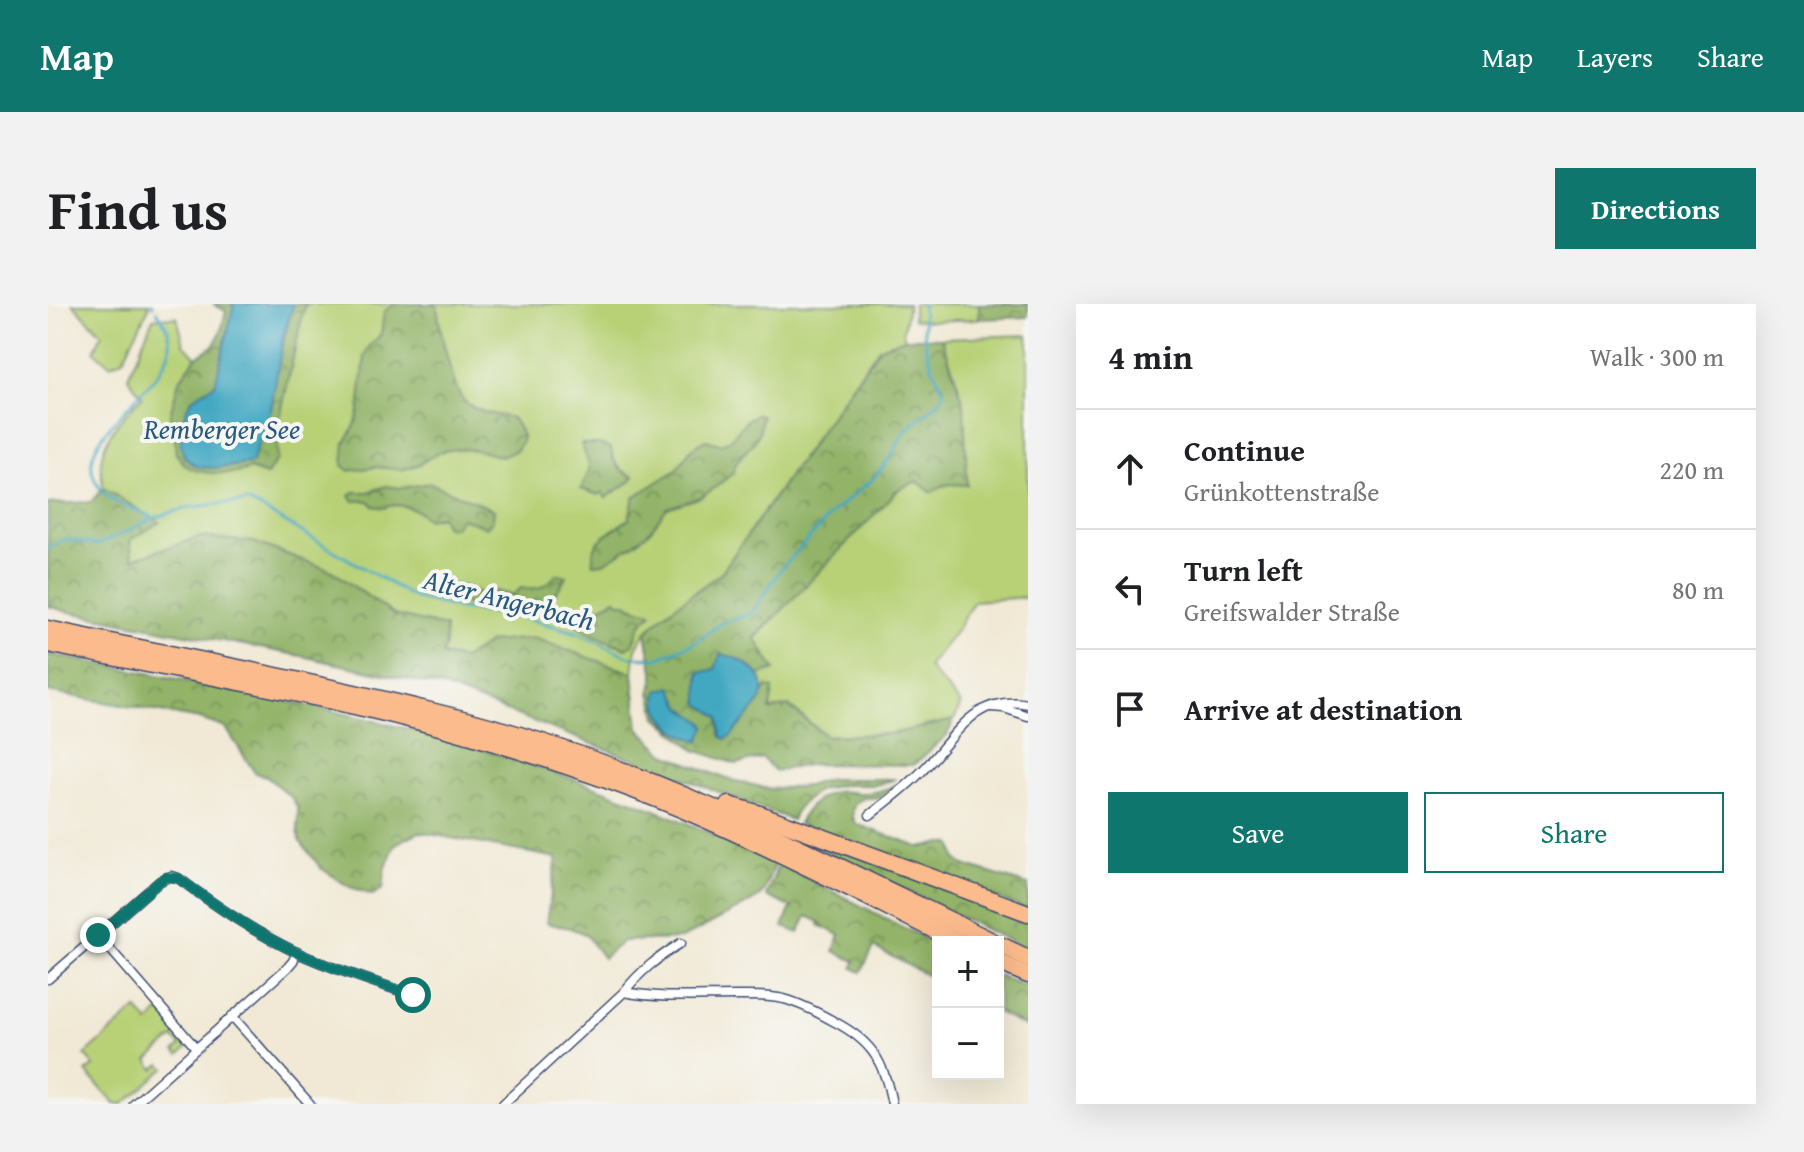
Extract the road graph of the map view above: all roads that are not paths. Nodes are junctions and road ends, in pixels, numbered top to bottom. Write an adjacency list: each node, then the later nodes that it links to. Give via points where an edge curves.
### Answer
1 (48, 629): 6 (highway, via 499,729)
2 (48, 644): 10 (highway, via 369,710 512,748 699,817)
3 (1028, 704): 4 (street)
4 (986, 707): 5 (street); 7 (street)
5 (1028, 716)
6 (670, 790): 8 (highway, via 757,813); 11 (highway)
7 (870, 815)
8 (1028, 913)
9 (98, 935): 14 (street, via 171,876); 18 (street); 22 (street)
10 (946, 936)
11 (982, 936)
12 (681, 943): 19 (street)
13 (1004, 947): 15 (highway)
14 (297, 952): 20 (street); 21 (street, via 287,968)
15 (1028, 958)
16 (1004, 965): 17 (highway)
17 (1028, 975)
18 (48, 979)
19 (624, 992): 26 (street); 27 (street, via 762,996 804,1006 854,1032 874,1051)
20 (413, 995)
21 (232, 1016): 22 (street); 25 (street)
22 (196, 1048): 23 (street)
23 (144, 1101): 24 (street)
24 (134, 1104)
25 (310, 1104)
26 (503, 1104)
27 (892, 1104)

